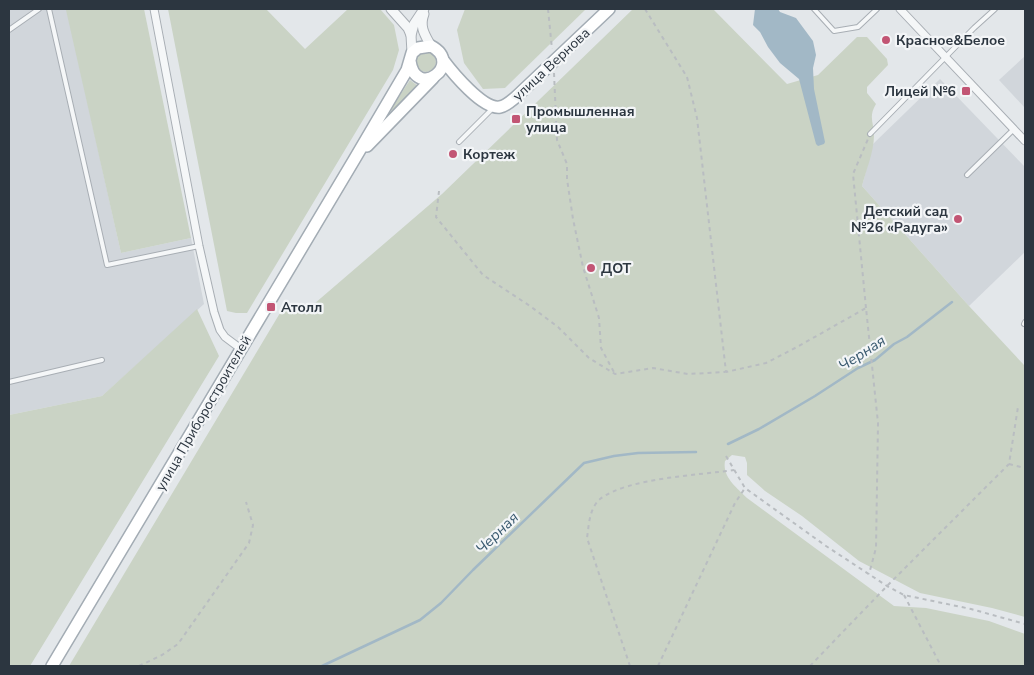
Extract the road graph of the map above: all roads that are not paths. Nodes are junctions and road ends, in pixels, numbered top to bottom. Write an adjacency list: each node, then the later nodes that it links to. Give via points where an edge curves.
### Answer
1 (39, 9): 11 (lane)
2 (49, 9): 26 (lane, via 107,265)
3 (154, 9): 26 (street)
4 (391, 9): 12 (street)
5 (425, 9): 12 (street, via 414,24); 13 (street, via 423,32)
6 (609, 9): 19 (main road, улица Вернова, via 507,105)
7 (814, 9): 8 (lane, via 834,31 858,27)
8 (877, 9)
9 (900, 9): 15 (street)
10 (996, 9): 15 (lane)
11 (9, 30)
12 (412, 35): 14 (street)
13 (431, 46): 14 (main road, via 418,48); 16 (main road)
14 (411, 57): 17 (main road, via 414,74 421,78); 24 (main road, улица Приборостроителей, via 407,70)
15 (946, 57): 20 (street); 21 (lane)
16 (443, 60): 17 (main road); 18 (main road)
17 (435, 77): 18 (main road, via 451,78); 24 (main road, улица Приборостроителей)
18 (465, 86): 19 (main road)
19 (494, 107): 23 (lane)
20 (1014, 129): 22 (street); 25 (lane)
21 (870, 134)
22 (1025, 141)
23 (459, 142)
24 (354, 160): 27 (main road, улица Приборостроителей)
25 (967, 175)
26 (199, 246): 27 (street, via 220,330)
27 (240, 349): 30 (main road, улица Приборостроителей)
28 (102, 360): 29 (lane)
29 (9, 382)
30 (52, 666)

